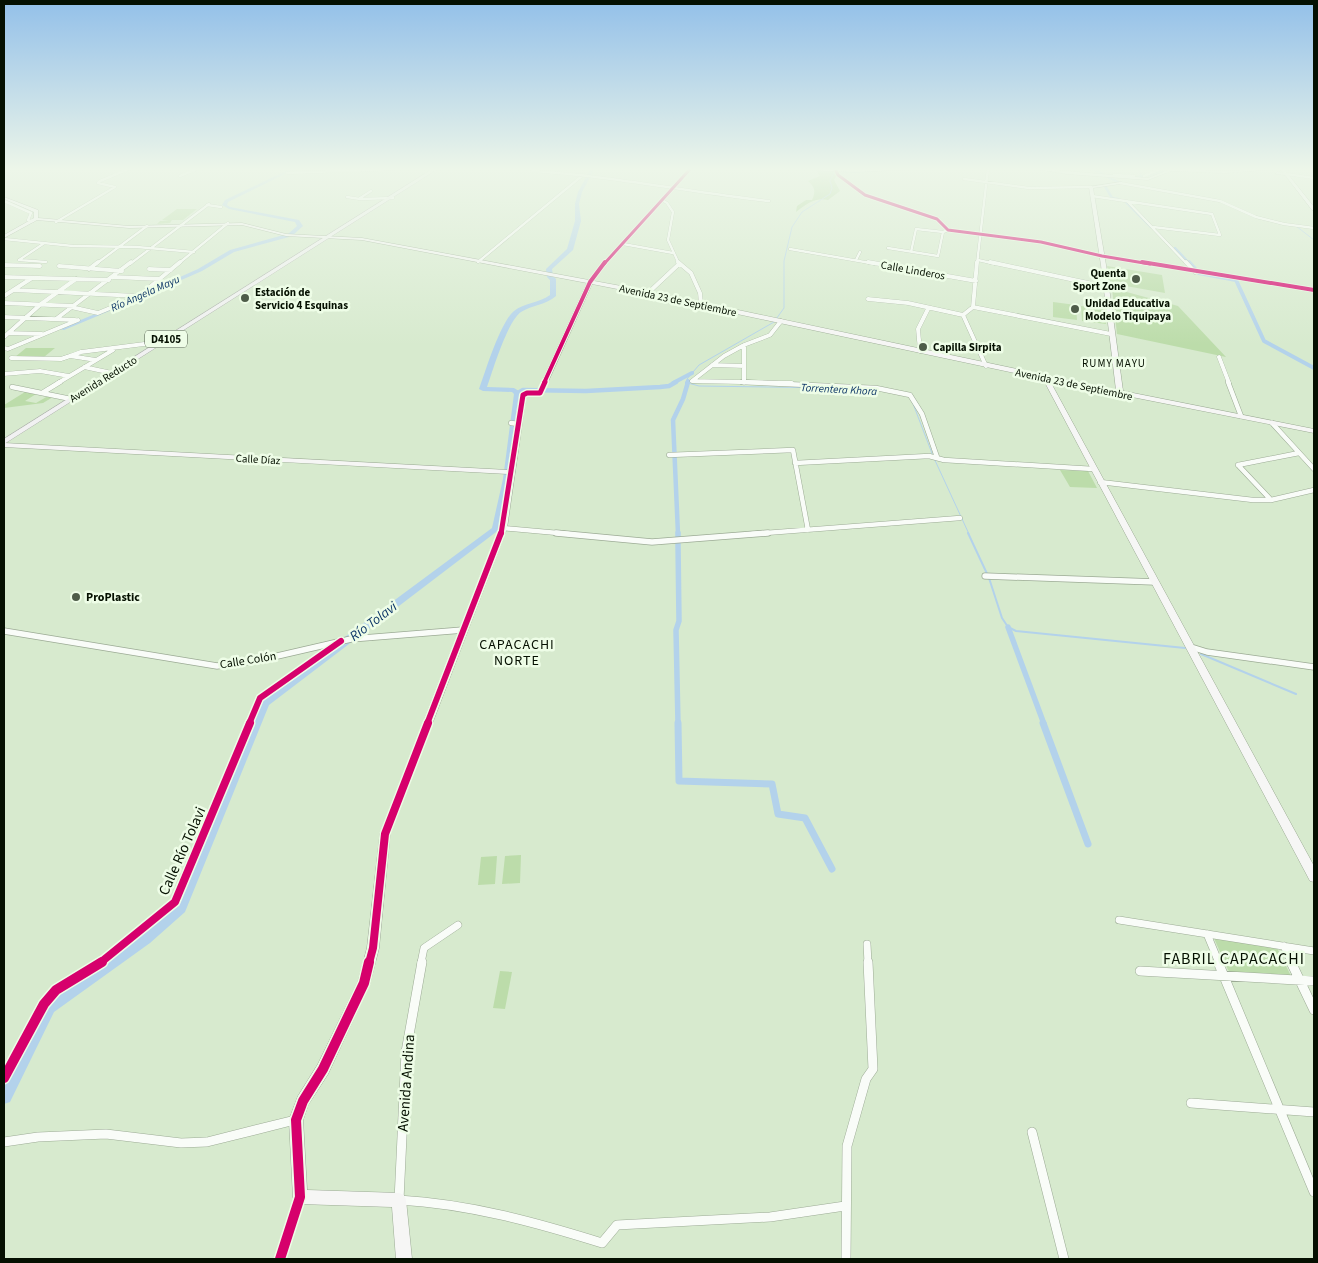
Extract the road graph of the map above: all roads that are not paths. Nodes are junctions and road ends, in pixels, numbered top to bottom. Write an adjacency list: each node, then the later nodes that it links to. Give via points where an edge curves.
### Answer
1 (22, 227): 19 (street)
2 (146, 227): 22 (street)
3 (179, 227): 23 (street)
4 (223, 227): 26 (street)
5 (256, 227): 18 (street, Avenida 23 de Septiembre, via 286,234)
6 (344, 227): 18 (main road, D4105)
7 (522, 227): 34 (street)
8 (638, 227): 21 (street)
9 (669, 227): 29 (street, via 667,236)
10 (945, 227): 15 (street)
11 (981, 227): 17 (street)
12 (1097, 227): 30 (street)
13 (1153, 227): 14 (street, via 1220,235); 43 (street)
14 (1217, 227)
15 (948, 230): 16 (street); 17 (street)
16 (943, 232): 28 (street, via 916,229); 28 (street, via 938,256)
17 (980, 235): 30 (street, via 1041,242); 32 (street)
18 (329, 236): 34 (street, Avenida 23 de Septiembre, via 388,243); 75 (main road, Avenida Reducto / D4105)
19 (4, 238): 20 (street)
20 (43, 244): 22 (street); 33 (street, via 19,260)
21 (623, 244): 29 (street); 50 (street)
22 (118, 247): 23 (street); 39 (street)
23 (152, 248): 26 (street); 42 (street)
24 (888, 248): 28 (street)
25 (790, 249): 31 (street, Calle Linderos)
26 (194, 252): 41 (street)
27 (860, 252): 31 (street)
28 (911, 252)
29 (673, 253): 35 (street)
30 (1102, 256): 43 (street); 51 (street)
31 (856, 260): 49 (street, Calle Linderos)
32 (978, 260): 49 (street); 51 (street)
33 (46, 262)
34 (478, 262): 50 (street, Avenida 23 de Septiembre)
35 (679, 264): 56 (street); 62 (street, via 691,274 700,293)
36 (4, 265): 37 (street)
37 (40, 266)
38 (59, 266): 39 (street)
39 (89, 268): 42 (street)
40 (149, 269): 41 (street)
41 (171, 270): 48 (street)
42 (122, 271): 47 (street)
43 (1195, 272): 53 (street)
44 (4, 277): 45 (street)
45 (32, 278): 46 (street); 52 (street)
46 (77, 279): 47 (street); 54 (street)
47 (111, 279): 48 (street); 55 (street)
48 (160, 279): 58 (street)
49 (976, 281): 64 (street)
50 (590, 282): 56 (street, Avenida 23 de Septiembre); 94 (street)
51 (1107, 288): 73 (street)
52 (13, 290): 54 (street); 57 (street)
53 (1314, 290)
54 (58, 292): 55 (street); 61 (street)
55 (92, 293): 58 (street); 63 (street)
56 (648, 293): 62 (street, Avenida 23 de Septiembre)
57 (4, 296)
58 (139, 296): 63 (street, via 98,313)
59 (868, 299): 65 (street, via 908,303)
60 (4, 303): 61 (street)
61 (41, 304): 63 (street); 68 (street)
62 (701, 304): 70 (street, Avenida 23 de Septiembre)
63 (73, 306): 69 (street)
64 (973, 307): 66 (street); 73 (street)
65 (928, 309): 66 (street); 79 (street, via 918,329)
66 (963, 315): 86 (street)
67 (4, 318): 68 (street)
68 (24, 318): 69 (street); 71 (street)
69 (56, 319): 72 (street, via 78,320)
70 (777, 320): 76 (street, via 770,335); 79 (street, Avenida 23 de Septiembre)
71 (6, 332): 72 (street); 74 (street)
72 (43, 334): 77 (street)
73 (1111, 334): 96 (street)
74 (4, 337)
75 (158, 344): 78 (street); 88 (main road, Avenida Reducto / D4105)
76 (744, 345): 84 (street); 85 (street)
77 (4, 348)
78 (116, 348): 80 (street); 83 (street)
79 (920, 351): 86 (street, Avenida 23 de Septiembre)
80 (70, 356): 82 (street); 83 (street)
81 (1219, 357): 98 (street)
82 (11, 358)
83 (96, 360): 87 (street)
84 (712, 365): 85 (street); 92 (street, via 692,381)
85 (744, 366): 92 (street)
86 (986, 366): 91 (street, Avenida 23 de Septiembre)
87 (84, 368): 88 (street); 90 (street)
88 (112, 373): 97 (main road, Avenida Reducto / D4105)
89 (4, 374): 90 (street, via 40,371)
90 (70, 376): 95 (street)
91 (1045, 378): 96 (street, Avenida 23 de Septiembre); 106 (street)
92 (744, 383): 104 (street, via 876,388 910,395 925,422)
93 (12, 387): 95 (street)
94 (542, 390): 108 (street, via 523,395)
95 (42, 393): 97 (street)
96 (1120, 394): 98 (street, Avenida 23 de Septiembre)
97 (72, 399): 101 (main road, Avenida Reducto / D4105)
98 (1240, 416): 99 (street, Avenida 23 de Septiembre)
99 (1272, 423): 100 (street, Avenida 23 de Septiembre); 102 (street)
100 (1314, 431)
101 (4, 444): 108 (street, Calle Díaz)
102 (1299, 453): 107 (street); 111 (street, via 1238,466)
103 (669, 455): 105 (street, via 793,450)
104 (937, 457): 105 (street); 106 (street)
105 (795, 463): 114 (street)
106 (1092, 469): 109 (street)
107 (1314, 469)
108 (508, 472): 113 (street)
109 (1100, 482): 111 (street); 116 (street)
110 (1314, 490): 111 (street)
111 (1271, 500)
112 (960, 518): 114 (street)
113 (503, 528): 114 (street, via 652,542); 117 (street)
114 (808, 530)
115 (985, 576): 116 (street)
116 (1155, 582): 120 (street)
117 (463, 630): 119 (street, Calle Colón); 138 (street, via 385,834 373,948 364,983)
118 (4, 631): 119 (street, Calle Colón, via 217,666 260,660)
119 (341, 641): 134 (street, Calle Río Tolavi, via 260,698 175,902 104,960 56,990 44,1004)
120 (1191, 647): 121 (street); 122 (street)
121 (1314, 667)
122 (1314, 876)
123 (1120, 920): 125 (street)
124 (458, 925): 143 (street, Avenida Andina, via 424,948 406,1052)
125 (1207, 934): 127 (street); 130 (street)
126 (868, 944): 144 (street, via 873,1068 866,1079 847,1146)
127 (1284, 946): 128 (street); 131 (street)
128 (1314, 951)
129 (1140, 971): 130 (street)
130 (1225, 975): 131 (street); 136 (street)
131 (1300, 980): 132 (street); 133 (street)
132 (1314, 981)
133 (1314, 1010)
134 (4, 1078)
135 (1190, 1103): 136 (street)
136 (1278, 1109): 137 (street); 141 (street)
137 (1314, 1112)
138 (296, 1120): 140 (street, via 207,1142 181,1143 106,1134); 142 (street)
139 (1032, 1132): 148 (street)
140 (4, 1142)
141 (1314, 1192)
142 (300, 1198): 143 (street); 145 (street)
143 (399, 1200): 144 (street, via 431,1200 487,1209 602,1244 617,1225 770,1217); 146 (street, Avenida Andina)
144 (845, 1206): 147 (street)
145 (280, 1259)
146 (404, 1259)
147 (846, 1259)
148 (1064, 1259)

